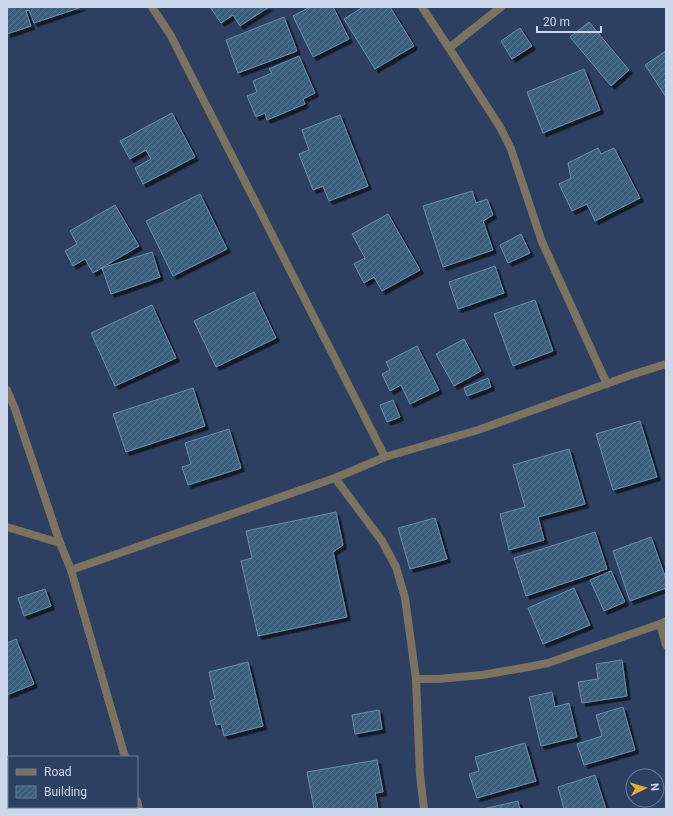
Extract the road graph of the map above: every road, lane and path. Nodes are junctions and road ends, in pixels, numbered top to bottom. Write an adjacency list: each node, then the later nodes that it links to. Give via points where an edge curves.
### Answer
1 (152, 7): 8 (street, via 171,36)
2 (422, 7): 4 (street)
3 (501, 7): 4 (street)
4 (449, 48): 6 (street, via 511,148 542,242)
5 (666, 364): 6 (street)
6 (607, 384): 8 (street, via 478,430)
7 (7, 390): 11 (street)
8 (385, 457): 9 (street)
9 (335, 478): 12 (street); 15 (street, via 382,541 396,567 405,598)
10 (7, 527): 11 (street)
11 (60, 543): 12 (street)
12 (72, 570): 16 (street)
13 (663, 623): 14 (street); 15 (street, via 548,663 482,675)
14 (666, 645)
15 (416, 679): 17 (street)
16 (125, 756)
17 (424, 809)

